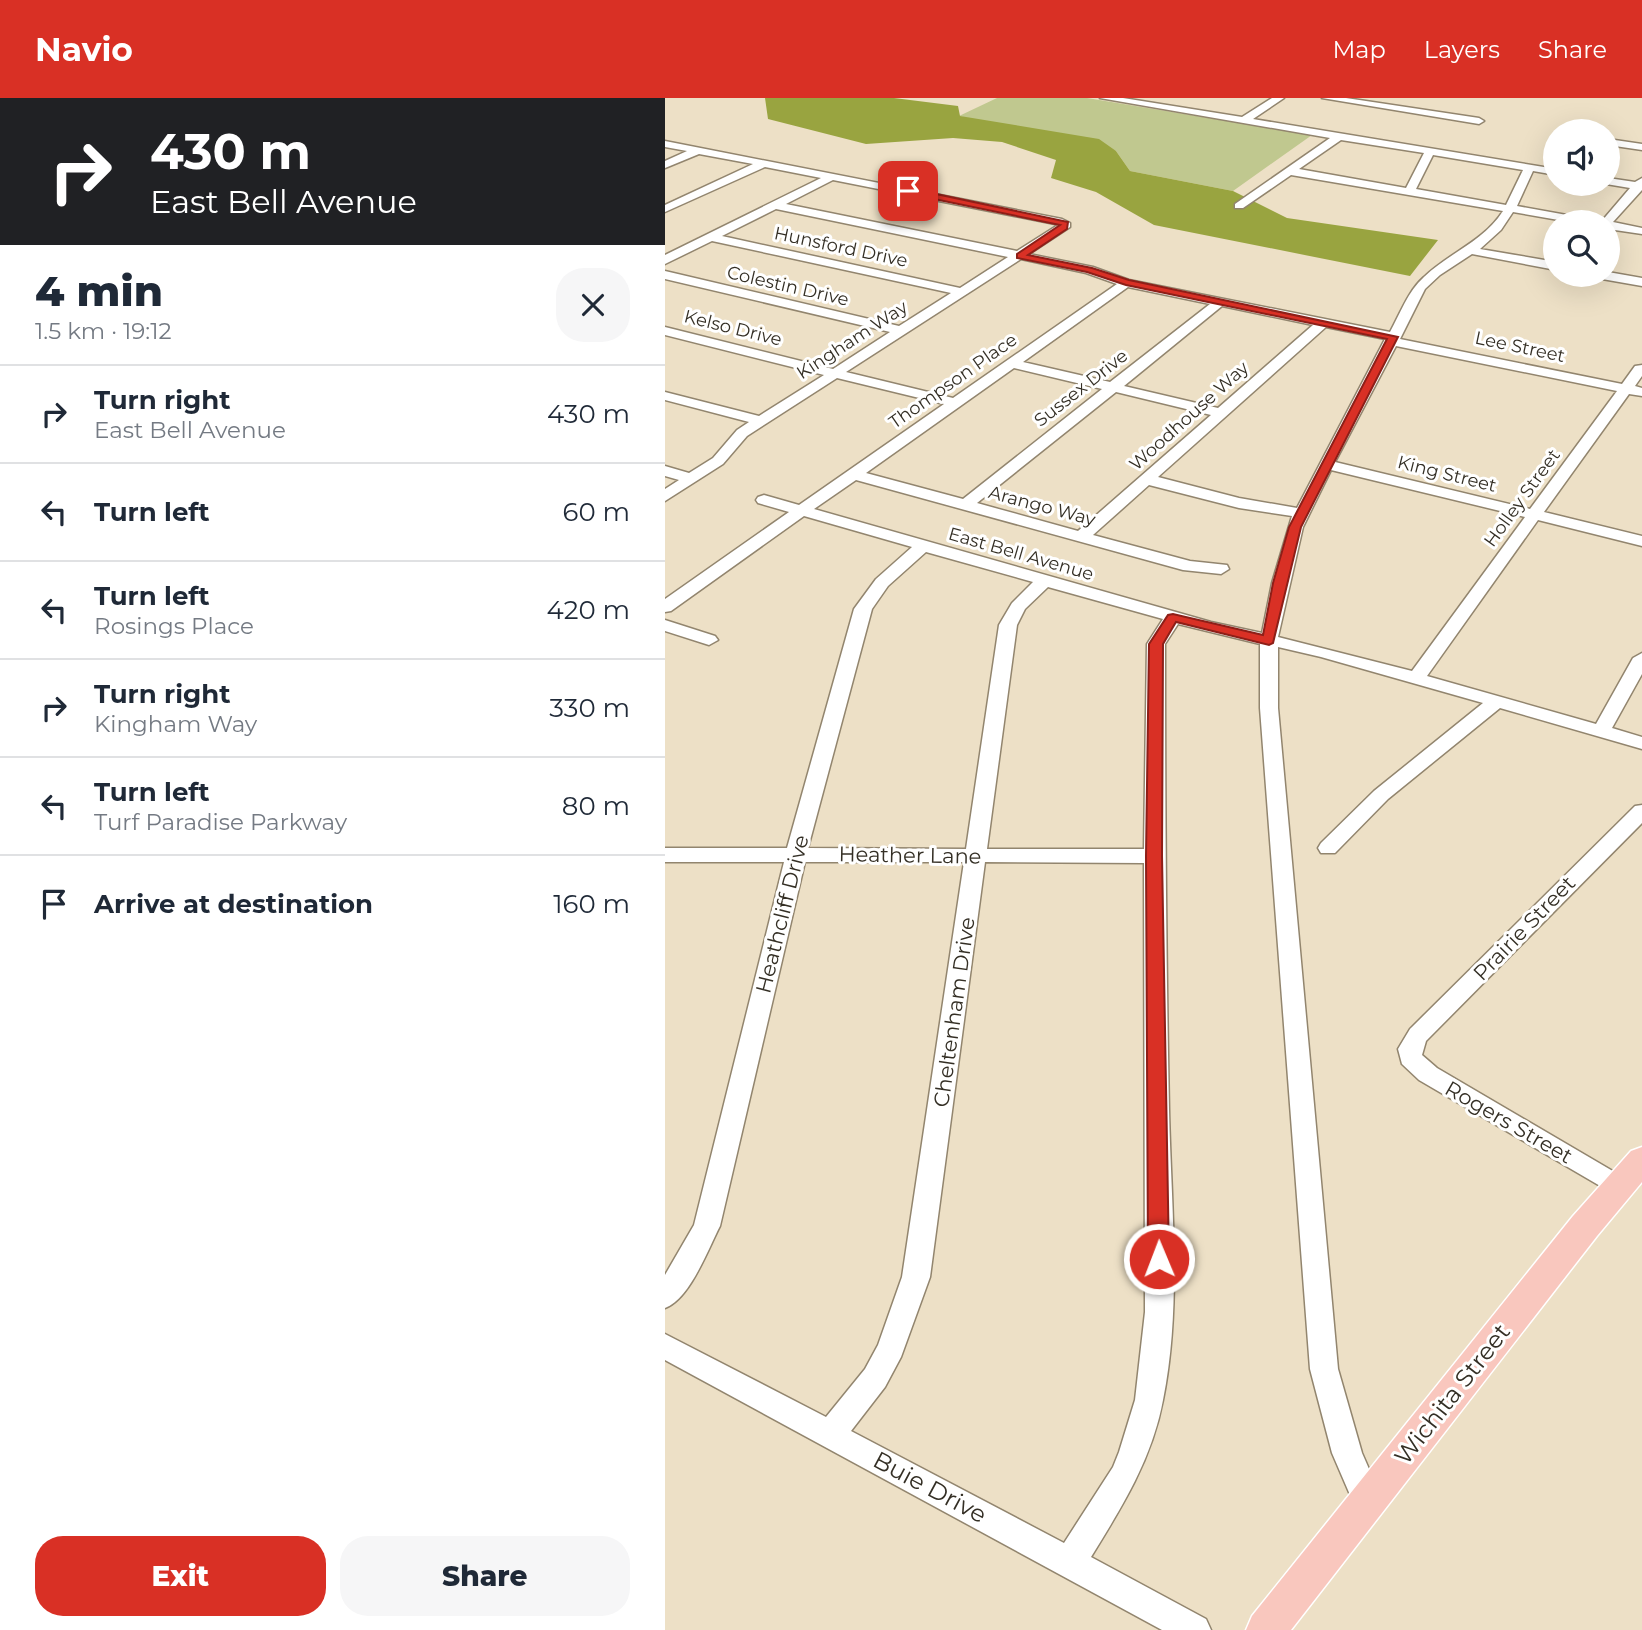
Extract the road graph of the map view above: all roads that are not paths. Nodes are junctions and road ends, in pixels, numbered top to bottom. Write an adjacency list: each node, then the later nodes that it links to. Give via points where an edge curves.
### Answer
1 (1105, 98): 4 (street)
2 (1279, 98): 4 (street)
3 (1327, 98): 5 (street)
4 (1243, 121): 6 (street)
5 (1479, 121)
6 (1340, 136): 11 (street); 16 (street)
7 (665, 144): 10 (street)
8 (1620, 144): 9 (street)
9 (1642, 147)
10 (699, 150): 12 (street); 13 (street)
11 (1430, 151): 14 (street); 20 (street)
12 (765, 163): 17 (street); 23 (street)
13 (665, 164)
14 (1529, 168): 15 (street); 24 (street)
15 (1543, 170)
16 (1289, 171): 20 (street); 22 (street)
17 (832, 176): 21 (street); 31 (street, Kingham Way, via 1065,224)
18 (1620, 182): 19 (street)
19 (1641, 185): 25 (street)
20 (1410, 191): 24 (street)
21 (774, 205): 29 (street); 31 (street, Lee Street)
22 (1239, 206)
23 (665, 209)
24 (1509, 209): 26 (street); 30 (street, via 1498,228)
25 (1619, 210)
26 (1543, 215)
27 (1620, 227): 28 (street)
28 (1642, 231)
29 (711, 237): 32 (street); 38 (street, Hunsford Drive)
30 (1469, 250): 33 (street); 43 (street, via 1427,279)
31 (1020, 256): 37 (street, Lee Street); 38 (street, Kingham Way)
32 (665, 260)
33 (1543, 264)
34 (665, 275): 42 (street, Colestin Drive)
35 (1620, 278): 36 (street)
36 (1642, 282)
37 (1126, 283): 39 (street, Lee Street); 44 (street, Thompson Place)
38 (963, 292): 42 (street, Kingham Way)
39 (1220, 302): 40 (street, Lee Street); 47 (street, Sussex Drive)
40 (1321, 324): 43 (street, Lee Street); 52 (street, Woodhouse Way)
41 (665, 331): 46 (street, Kelso Drive)
42 (902, 331): 46 (street, Kingham Way)
43 (1392, 339): 48 (street, Lee Street); 54 (street)
44 (1011, 363): 47 (street); 51 (street, Thompson Place)
45 (1640, 369): 48 (street, Holley Street)
46 (836, 373): 51 (street, Kelso Drive); 53 (street, Kingham Way)
47 (1114, 387): 52 (street); 61 (street, Sussex Drive)
48 (1625, 389): 49 (street, Lee Street); 64 (street, Holley Street)
49 (1642, 392)
50 (665, 396): 53 (street)
51 (955, 402): 56 (street, Thompson Place)
52 (1221, 412): 58 (street, Woodhouse Way)
53 (761, 421): 57 (street, Kingham Way)
54 (1326, 464): 63 (street); 64 (street, King Street)
55 (665, 471): 57 (street)
56 (853, 474): 61 (street, Arango Way); 62 (street, Thompson Place)
57 (692, 479): 59 (street, Kingham Way)
58 (1146, 479): 63 (street); 65 (street, Woodhouse Way)
59 (665, 496)
60 (764, 500): 62 (street, East Bell Avenue)
61 (965, 505): 65 (street, Arango Way)
62 (801, 511): 67 (street, East Bell Avenue); 70 (street, Thompson Place)
63 (1301, 513): 74 (street)
64 (1533, 515): 66 (street, King Street); 76 (street, Holley Street)
65 (1081, 537): 68 (street, Arango Way, via 1189,566)
66 (1642, 541)
67 (923, 546): 69 (street, East Bell Avenue); 82 (street, Heathcliff Drive, via 891,573 863,609)
68 (1221, 569)
69 (1044, 580): 71 (street, East Bell Avenue); 84 (street, Cheltenham Drive, via 1008,625)
70 (665, 607)
71 (1173, 618): 74 (street, East Bell Avenue); 85 (street, via 1156,644)
72 (665, 625): 73 (street)
73 (709, 640)
74 (1269, 640): 76 (street, East Bell Avenue); 92 (street, via 1269,708 1324,1369 1338,1428)
75 (1642, 658): 78 (street)
76 (1416, 678): 77 (street, East Bell Avenue)
77 (1497, 702): 78 (street, East Bell Avenue); 81 (street, via 1381,794)
78 (1601, 732): 79 (street, East Bell Avenue)
79 (1642, 743)
80 (1642, 811): 86 (street, Prairie Street, via 1418,1035)
81 (1328, 848)
82 (796, 854): 83 (street, Heather Lane); 84 (street, Heather Lane); 89 (street, Heathcliff Drive, via 707,1226)
83 (665, 855)
84 (976, 856): 85 (street, Heather Lane); 91 (street, Cheltenham Drive, via 916,1277 891,1348)
85 (1154, 856): 93 (street, via 1159,1312 1149,1400 1124,1476)
86 (1411, 1049): 88 (street, Rogers Street, via 1411,1058 1428,1074)
87 (1642, 1160): 88 (main road, Wichita Street)
88 (1619, 1187): 92 (main road, Wichita Street)
89 (665, 1296)
90 (665, 1346): 91 (street, Buie Drive)
91 (831, 1434): 93 (street, Buie Drive)
92 (1368, 1501): 95 (main road, Wichita Street)
93 (1070, 1562): 94 (street, Buie Drive)
94 (1195, 1630)
95 (1266, 1630)

